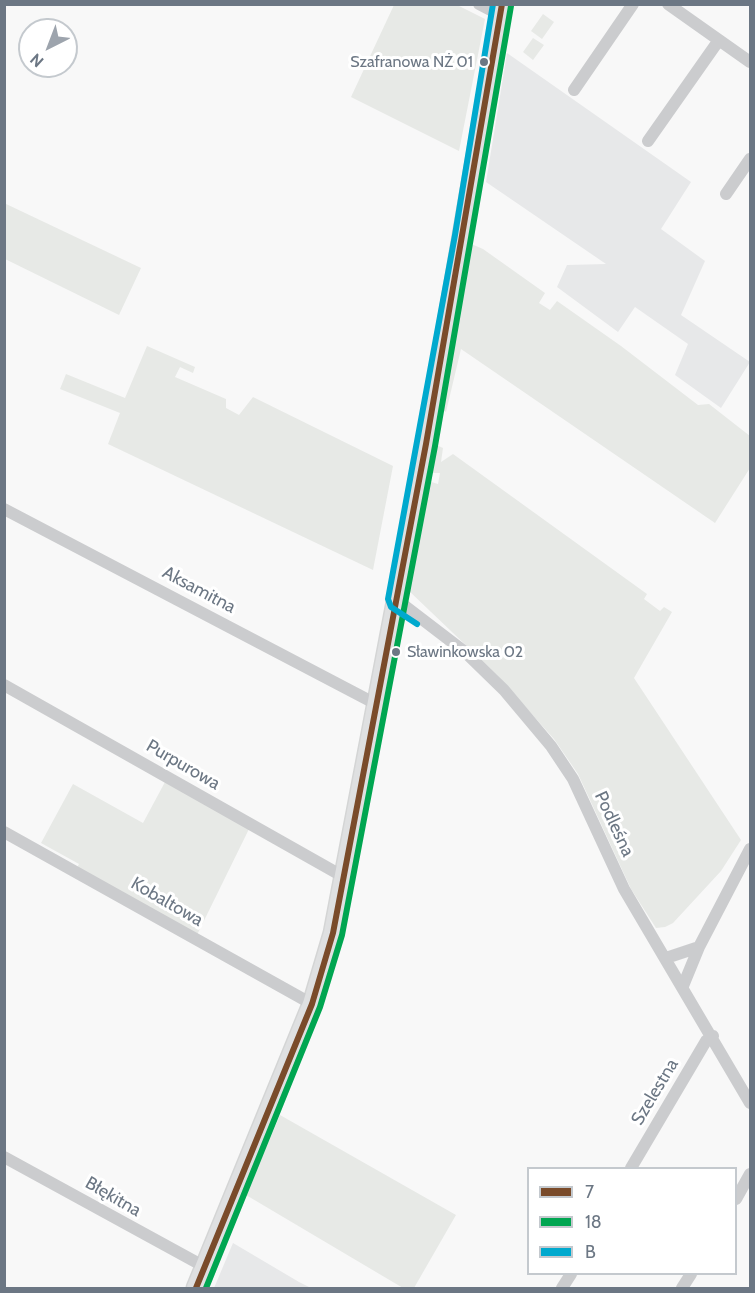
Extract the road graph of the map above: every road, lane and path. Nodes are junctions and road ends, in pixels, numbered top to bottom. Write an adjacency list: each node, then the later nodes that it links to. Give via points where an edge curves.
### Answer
1 (480, 4): 4 (street)
2 (633, 4): 7 (street)
3 (671, 5): 5 (street)
4 (501, 10): 12 (street)
5 (719, 40): 6 (street); 8 (street)
6 (750, 62)
7 (574, 90)
8 (648, 141)
9 (750, 159): 10 (street)
10 (726, 194)
11 (4, 509): 14 (street, Aksamitna)
12 (397, 600): 14 (street); 19 (street, Podleśna, via 465,651 551,746 573,779 624,889)
13 (4, 684): 17 (street, Purpurowa)
14 (376, 704): 17 (street)
15 (4, 832): 21 (street, Kobaltowa)
16 (750, 849): 18 (street)
17 (344, 877): 21 (street)
18 (699, 947): 19 (street); 20 (street)
19 (666, 958): 20 (street, Podleśna)
20 (683, 986): 22 (street, Podleśna)
21 (312, 1004): 28 (street)
22 (713, 1036): 23 (street, Podleśna); 25 (street, Szelestna, via 706,1041)
23 (750, 1103)
24 (4, 1157): 28 (street, Błękitna)
25 (632, 1167)
26 (750, 1174): 27 (street)
27 (737, 1196)
28 (205, 1267): 31 (street)
29 (570, 1275): 32 (street)
30 (690, 1275): 33 (street)
31 (196, 1288)
32 (562, 1288)
33 (682, 1288)

